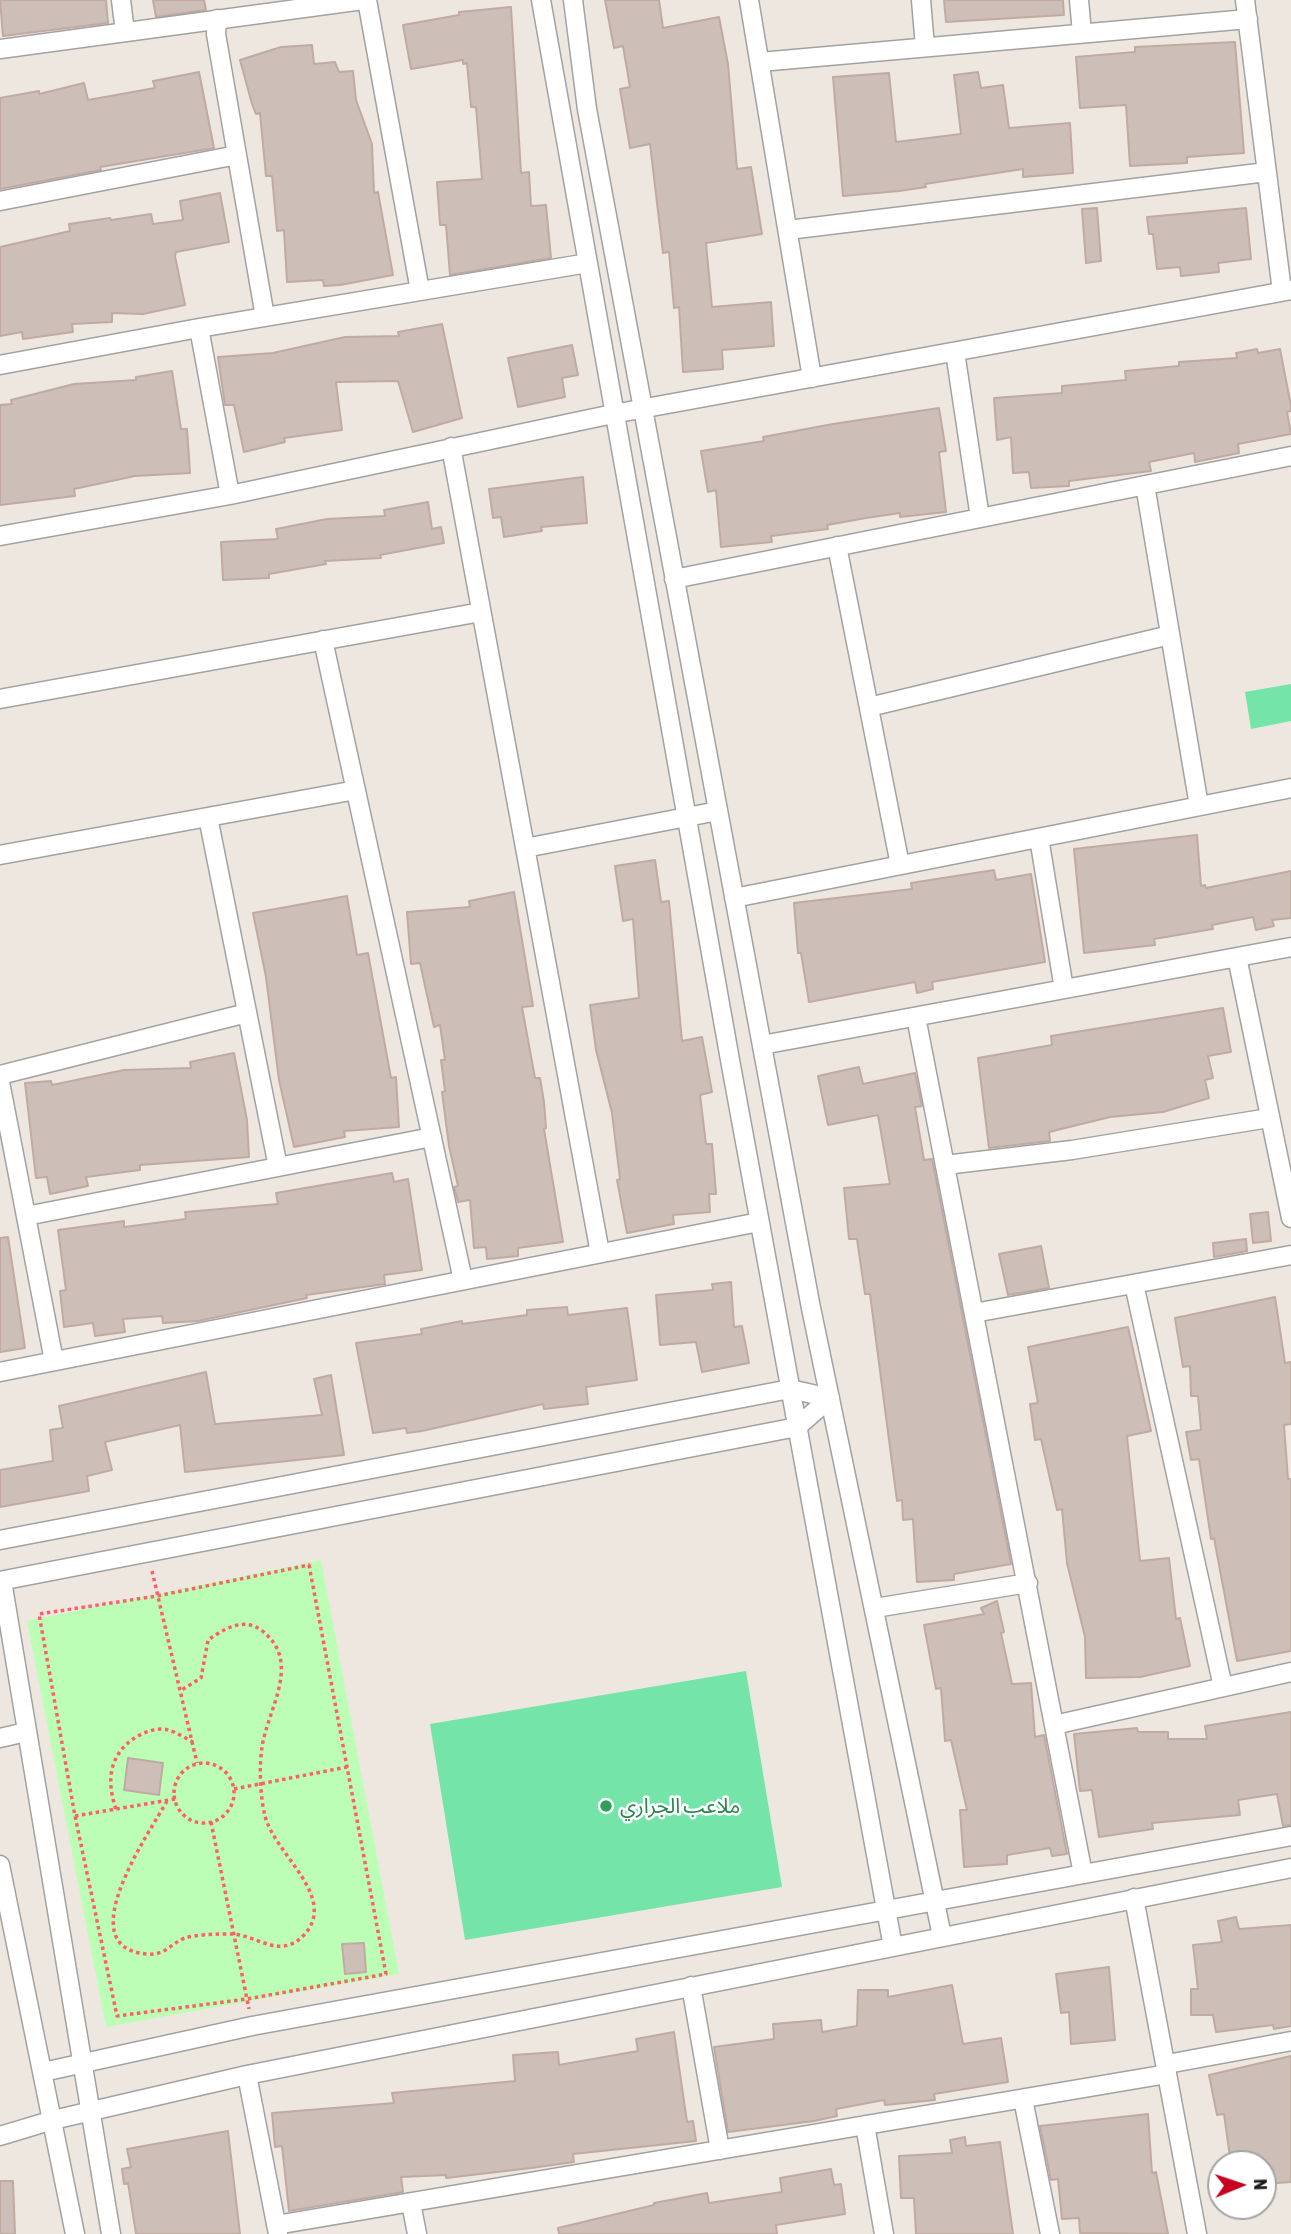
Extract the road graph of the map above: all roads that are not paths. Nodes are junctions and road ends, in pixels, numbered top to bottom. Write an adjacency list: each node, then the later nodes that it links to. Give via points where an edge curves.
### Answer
1 (121, 0): 11 (street)
2 (365, 0): 9 (street); 22 (street)
3 (541, 0): 20 (street)
4 (573, 0): 28 (street, via 587,109)
5 (749, 0): 15 (street)
6 (921, 0): 13 (street)
7 (1079, 0): 12 (street)
8 (1245, 0): 10 (street)
9 (217, 19): 11 (street); 16 (street)
10 (1248, 19): 12 (street); 17 (street)
11 (125, 32): 14 (street)
12 (1082, 33): 13 (street)
13 (925, 47): 15 (street)
14 (0, 49)
15 (760, 62): 19 (street)
16 (237, 155): 18 (street); 23 (street)
17 (1267, 172): 19 (street); 21 (street)
18 (0, 201)
19 (788, 230): 27 (street)
20 (588, 263): 22 (street); 29 (street)
21 (1286, 290): 25 (street)
22 (420, 291): 23 (street)
23 (265, 317): 24 (street)
24 (199, 328): 26 (street); 33 (street)
25 (955, 352): 27 (street); 34 (street)
26 (0, 365)
27 (812, 378): 28 (street)
28 (643, 410): 29 (street); 37 (street)
29 (613, 414): 30 (street); 48 (street)
30 (451, 447): 33 (street); 38 (street)
31 (1291, 456): 32 (street)
32 (1145, 485): 34 (street); 39 (street)
33 (230, 495): 35 (street)
34 (980, 517): 36 (street)
35 (0, 536)
36 (837, 546): 37 (street); 42 (street)
37 (674, 579): 46 (street)
38 (481, 612): 40 (street); 50 (street)
39 (1170, 635): 42 (street); 45 (street)
40 (323, 640): 41 (street); 44 (street)
41 (0, 699)
42 (869, 707): 52 (street)
43 (1291, 788): 45 (street)
44 (356, 790): 47 (street); 63 (street)
45 (1199, 806): 49 (street)
46 (718, 811): 48 (street); 53 (street)
47 (208, 817): 51 (street); 57 (street)
48 (686, 817): 50 (street); 68 (street)
49 (1039, 838): 52 (street); 56 (street)
50 (525, 848): 69 (street)
51 (0, 855)
52 (900, 865): 53 (street)
53 (734, 898): 59 (street)
54 (1291, 947): 55 (street)
55 (1237, 957): 56 (street); 62 (street)
56 (1064, 989): 58 (street)
57 (247, 1013): 60 (street); 65 (street)
58 (916, 1017): 59 (street); 64 (street)
59 (762, 1045): 77 (street)
60 (0, 1075)
61 (0, 1082): 66 (street)
62 (1269, 1118): 64 (street); 67 (street)
63 (432, 1137): 65 (street); 71 (street)
64 (945, 1166): 73 (street)
65 (278, 1167): 66 (street)
66 (26, 1216): 74 (street)
67 (1291, 1217)
68 (759, 1222): 69 (street); 76 (street)
69 (600, 1253): 71 (street)
70 (1291, 1255): 72 (street)
71 (463, 1280): 74 (street)
72 (1133, 1284): 73 (street); 84 (street)
73 (974, 1314): 81 (street)
74 (54, 1361): 75 (street)
75 (0, 1372)
76 (790, 1389): 77 (street); 78 (street); 79 (street)
77 (830, 1398): 78 (street); 82 (street)
78 (797, 1427): 80 (street); 94 (street)
79 (0, 1541)
80 (1, 1581): 86 (street)
81 (1028, 1583): 82 (street); 85 (street)
82 (875, 1608): 93 (street)
83 (1291, 1672): 84 (street)
84 (1223, 1687): 85 (street)
85 (1054, 1725): 91 (street)
86 (26, 1732): 87 (street); 99 (street)
87 (0, 1738)
88 (1291, 1836): 91 (street)
89 (0, 1865): 101 (street)
90 (1291, 1868): 92 (street)
91 (1083, 1874): 93 (street)
92 (1134, 1898): 95 (street); 100 (street)
93 (935, 1902): 94 (street); 95 (street)
94 (886, 1910): 96 (street); 99 (street, via 266,2024)
95 (942, 1936): 96 (street)
96 (893, 1947): 97 (street)
97 (691, 1986): 102 (street); 108 (street)
98 (1291, 2041): 100 (street)
99 (84, 2063): 101 (street); 104 (street)
100 (1167, 2069): 103 (street); 116 (street)
101 (43, 2072): 105 (street)
102 (247, 2075): 104 (street); 110 (street)
103 (1023, 2099): 106 (street); 115 (street)
104 (92, 2112): 105 (street); 112 (street)
105 (52, 2120): 107 (street); 111 (street)
106 (865, 2126): 108 (street); 114 (street)
107 (0, 2136)
108 (720, 2150): 109 (street)
109 (411, 2203): 110 (street); 113 (street)
110 (277, 2230)
111 (75, 2234)
112 (111, 2234)
113 (417, 2234)
114 (884, 2234)
115 (1050, 2234)
116 (1196, 2234)

